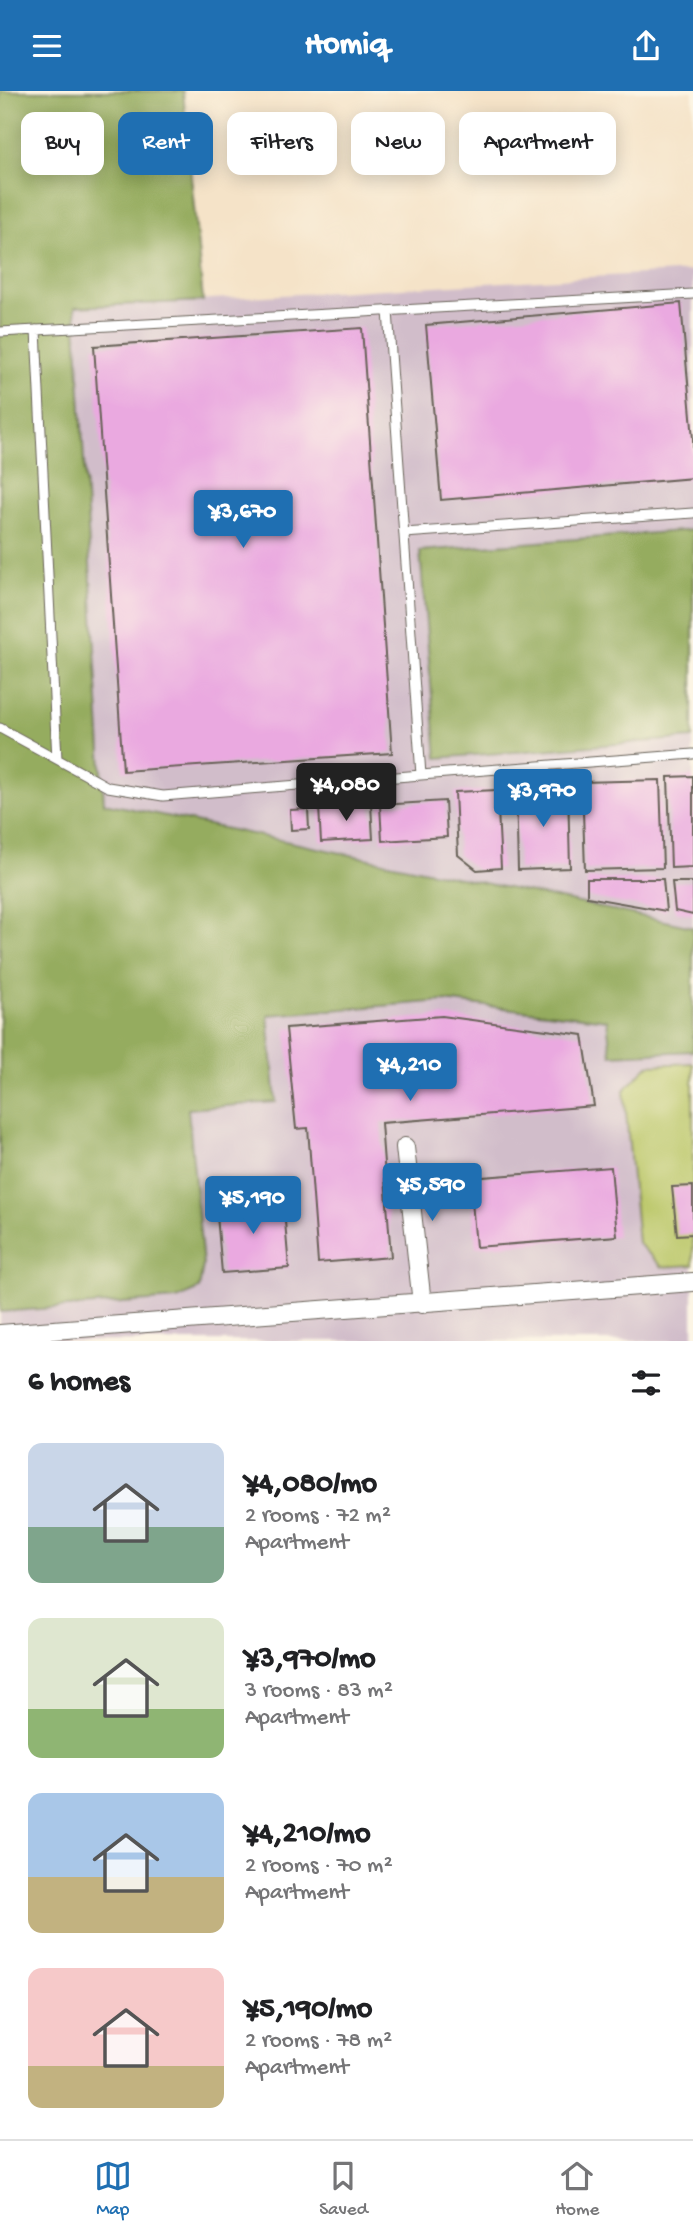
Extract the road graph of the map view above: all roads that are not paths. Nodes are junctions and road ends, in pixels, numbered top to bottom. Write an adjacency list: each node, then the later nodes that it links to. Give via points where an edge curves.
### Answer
1 (693, 294): 2 (lane)
2 (388, 311): 3 (lane); 6 (lane)
3 (36, 330): 4 (lane); 9 (lane)
4 (0, 332)
5 (693, 513): 6 (lane)
6 (404, 533): 10 (lane)
7 (0, 728): 9 (lane)
8 (693, 754): 10 (lane)
9 (57, 759): 10 (lane, via 108,787 163,796)
10 (421, 775)
11 (405, 1147): 13 (street)
12 (693, 1282): 13 (street)
13 (422, 1304): 14 (street)
14 (0, 1334)

